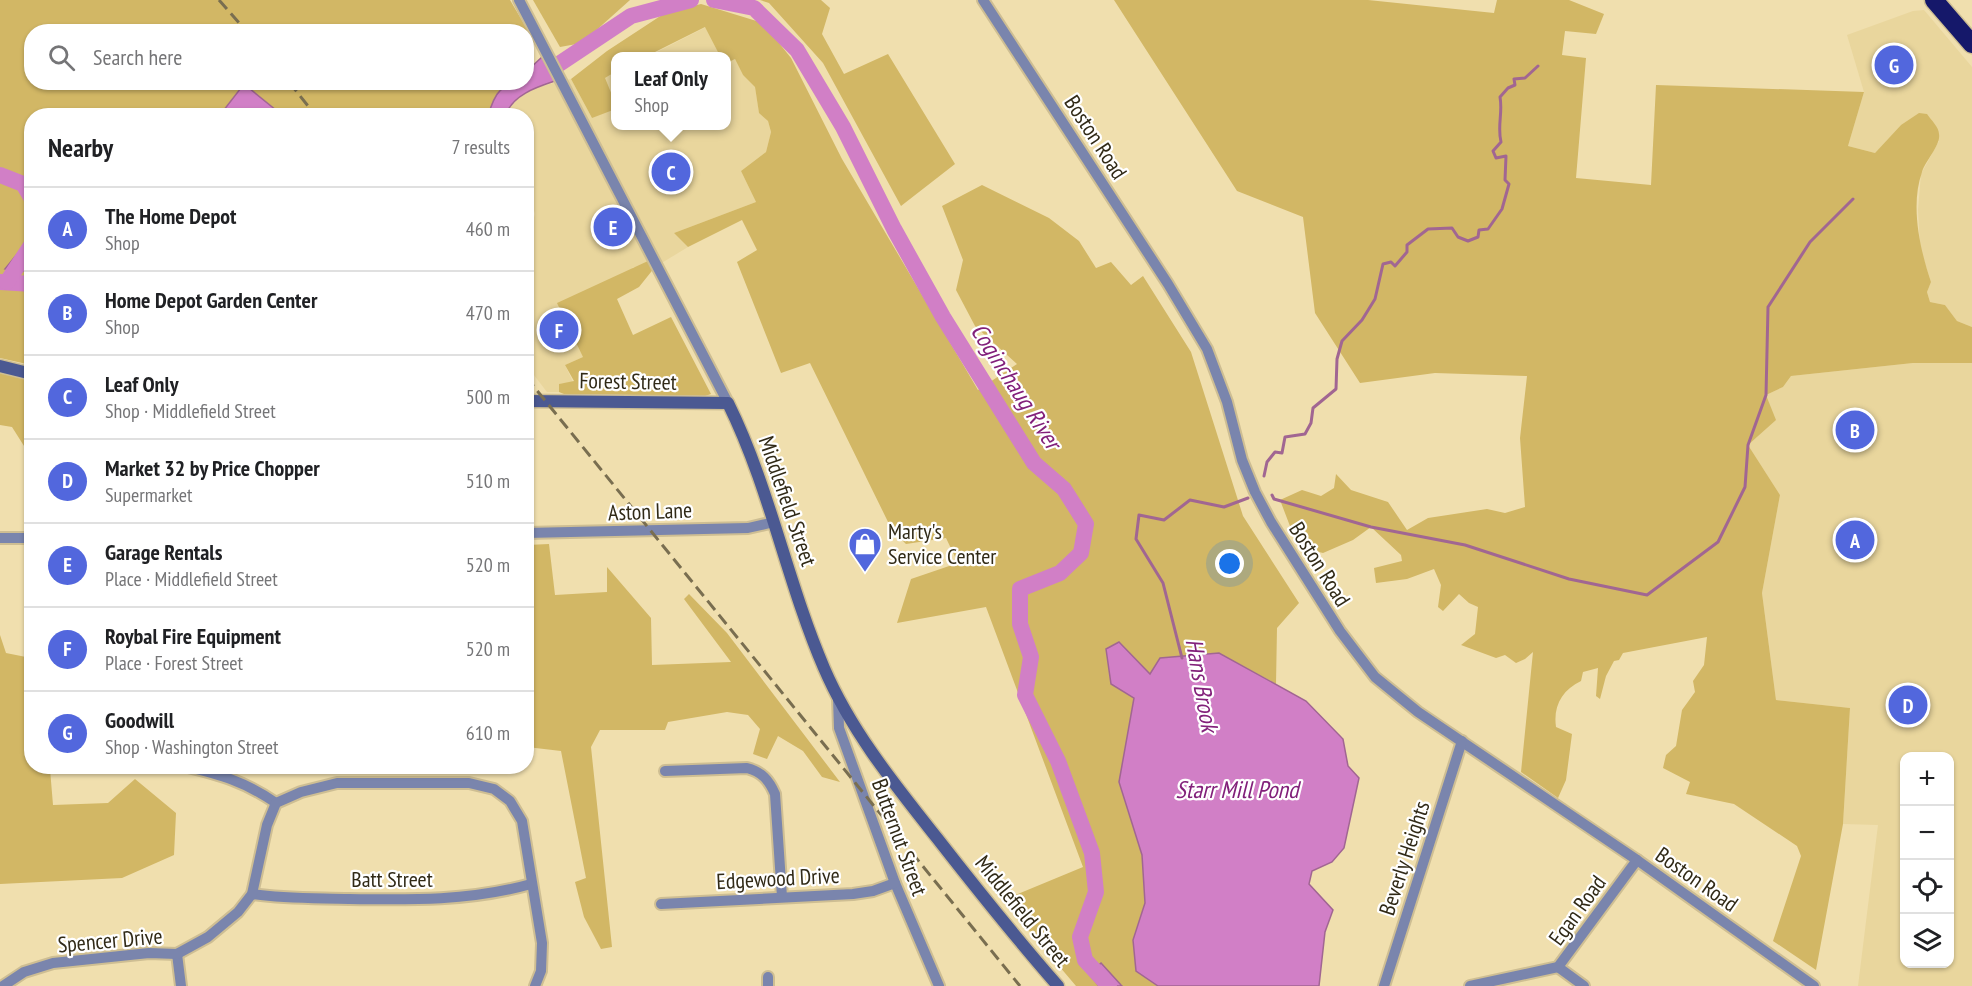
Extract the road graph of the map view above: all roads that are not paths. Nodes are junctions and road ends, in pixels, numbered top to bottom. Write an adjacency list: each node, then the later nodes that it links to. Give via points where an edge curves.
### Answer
1 (519, 0): 4 (street, Middlefield Street)
2 (983, 0): 16 (street, Boston Road, via 1207,349 1256,492 1340,631 1375,677)
3 (1934, 0): 6 (highway)
4 (532, 24)
5 (534, 28): 10 (street, Middlefield Street)
6 (1972, 44)
7 (0, 366): 8 (main road)
8 (24, 372)
9 (534, 400): 10 (main road, Forest Street)
10 (728, 403): 11 (main road, Middlefield Street, via 751,454)
11 (774, 522): 12 (street, Aston Lane, via 748,528); 15 (main road, Middlefield Street, via 809,628)
12 (534, 533)
13 (0, 538): 14 (street)
14 (24, 538)
15 (838, 698): 21 (street, Butternut Street, via 839,728); 32 (main road, Middlefield Street, via 912,807)
16 (1462, 741): 20 (street, Boston Road); 33 (street, Beverly Heights)
17 (665, 771): 24 (street, via 747,768 758,771 770,782 775,794)
18 (217, 774): 19 (street, via 253,787)
19 (276, 803): 22 (street, via 338,783 469,783 494,789 510,801 522,821); 23 (street, Spencer Drive, via 267,825)
20 (1637, 860): 27 (street, Egan Road); 36 (street, Boston Road)
21 (895, 883): 24 (street, Edgewood Drive, via 853,894); 31 (street, Butternut Street)
22 (531, 884): 23 (street, Batt Street, via 464,898 413,900); 30 (street, via 542,943 542,971)
23 (252, 894): 26 (street, Spencer Drive, via 238,912 208,937)
24 (782, 897): 25 (street, Edgewood Drive)
25 (661, 904)
26 (177, 954): 28 (street, Spencer Drive, via 149,953 53,963 24,972); 29 (street)
27 (1558, 967): 34 (street, Egan Road); 35 (street)
28 (3, 986)
29 (182, 986)
30 (535, 986)
31 (939, 986)
32 (1058, 986)
33 (1384, 986)
34 (1470, 986)
35 (1584, 986)
36 (1814, 986)

